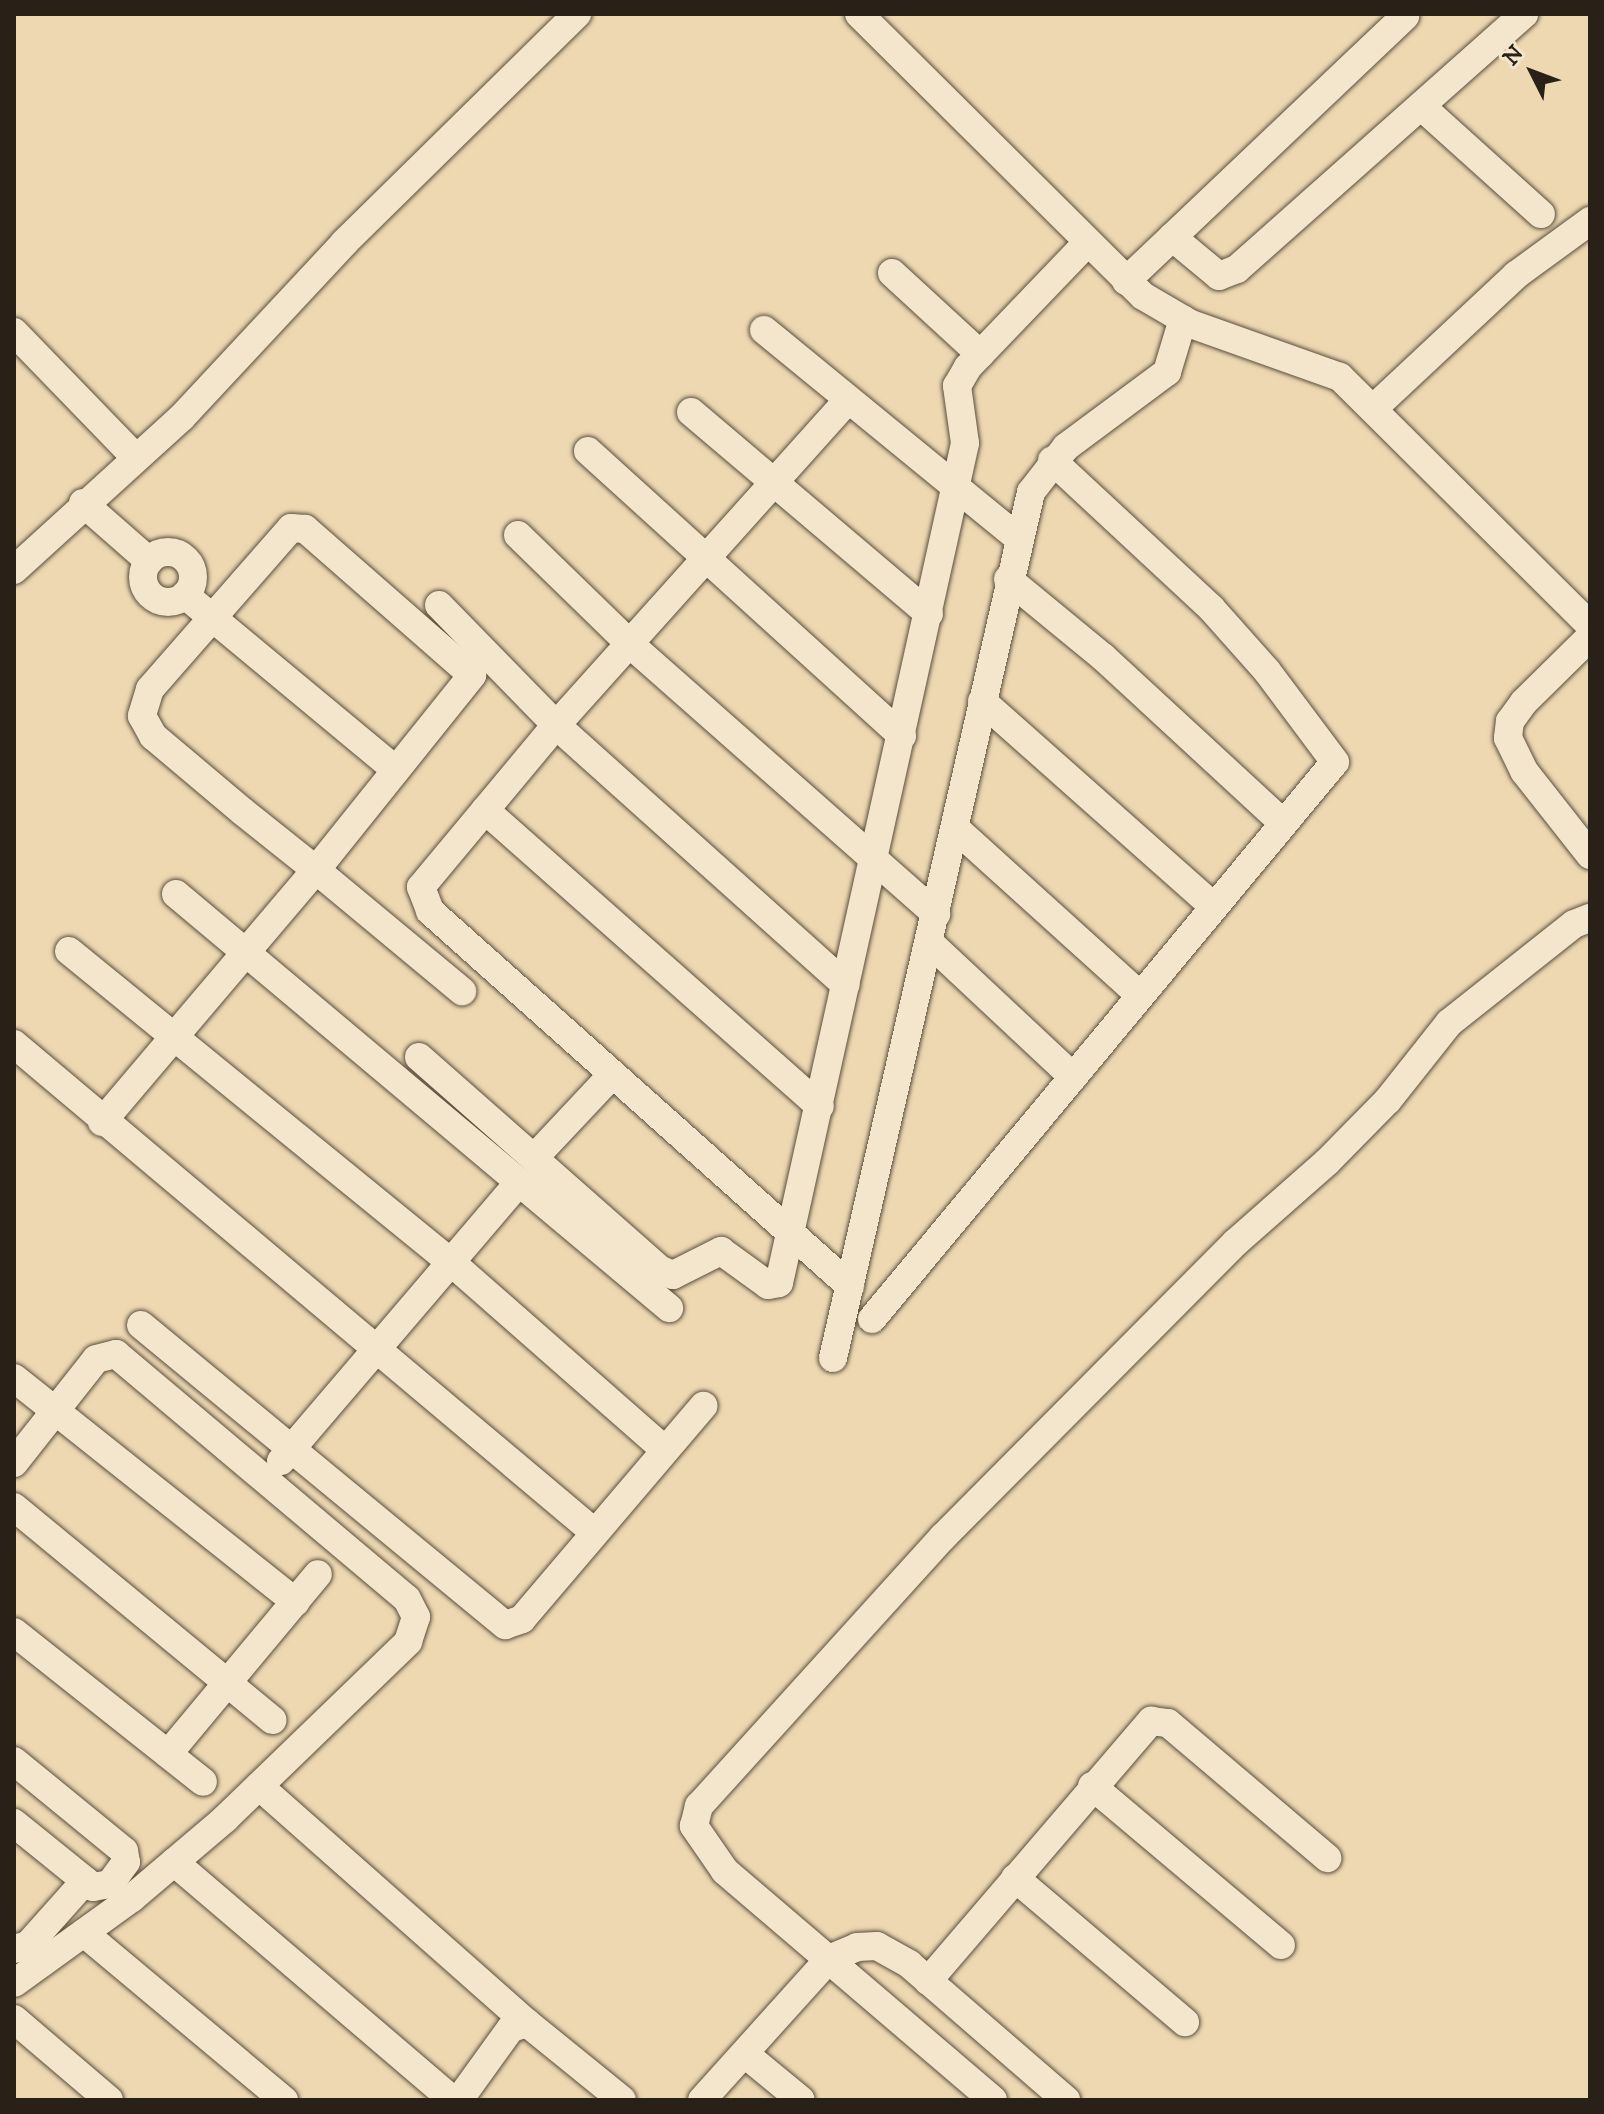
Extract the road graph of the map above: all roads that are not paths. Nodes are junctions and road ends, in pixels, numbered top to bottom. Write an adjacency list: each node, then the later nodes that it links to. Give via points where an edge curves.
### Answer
1 (577, 14): 20 (street, via 517,68 182,417)
2 (859, 14): 9 (street)
3 (1405, 16): 8 (street)
4 (1508, 31): 5 (street)
5 (1422, 107): 6 (street); 8 (street, via 1226,275 1208,268)
6 (1541, 214)
7 (1590, 221): 17 (street, via 1516,275)
8 (1172, 237): 11 (street)
9 (1086, 244): 11 (street); 15 (street)
10 (892, 273): 15 (street)
11 (1126, 281): 12 (street)
12 (1183, 319): 17 (street, via 1340,377); 21 (street, via 1167,372)
13 (764, 330): 16 (street)
14 (14, 332): 20 (street)
15 (980, 354): 23 (street, via 957,386 965,443)
16 (847, 401): 22 (street); 23 (street)
17 (1374, 408): 33 (street, via 1440,481)
18 (691, 412): 22 (street)
19 (588, 451): 27 (street)
20 (136, 458): 24 (street)
21 (1052, 460): 26 (street, via 1031,492); 41 (street, via 1211,608 1334,756 1332,772)
22 (774, 484): 27 (street); 31 (street)
23 (956, 489): 26 (street); 31 (street)
24 (83, 503): 28 (street); 32 (street, via 149,561 143,577 149,593 171,602 185,595)
25 (518, 535): 35 (street)
26 (1017, 537): 29 (street)
27 (705, 562): 35 (street); 38 (street)
28 (14, 570)
29 (1008, 579): 36 (street); 41 (street, via 1103,657)
30 (439, 605): 37 (street)
31 (929, 614): 38 (street)
32 (213, 618): 39 (street); 39 (street, via 282,535 305,529 472,675); 45 (street, via 150,689 142,716 153,736)
33 (1590, 625)
34 (1590, 637): 43 (street, via 1524,702 1510,721 1508,738 1524,771)
35 (631, 645): 37 (street); 44 (street)
36 (982, 701): 42 (street); 47 (street)
37 (556, 725): 40 (street); 53 (street)
38 (902, 736): 44 (street)
39 (396, 770): 45 (street)
40 (485, 810): 59 (street, via 426,878 421,897); 61 (street)
41 (1282, 822): 47 (street)
42 (955, 828): 48 (street); 55 (street)
43 (1590, 855)
44 (873, 863): 48 (street); 53 (street)
45 (316, 870): 52 (street); 54 (street)
46 (176, 894): 52 (street)
47 (1212, 905): 55 (street)
48 (936, 914): 50 (street)
49 (1590, 918): 100 (street, via 1574,924 1449,1023 1388,1100 1327,1162 1235,1243 943,1537 699,1806 694,1826 705,1848)
50 (930, 943): 60 (street); 67 (street)
51 (69, 951): 56 (street)
52 (247, 952): 56 (street); 64 (street)
53 (846, 985): 61 (street)
54 (462, 991)
55 (1139, 994): 60 (street)
56 (176, 1037): 62 (street); 66 (street)
57 (14, 1044): 62 (street)
58 (419, 1057): 63 (street)
59 (612, 1075): 63 (street); 65 (street)
60 (1073, 1077): 69 (street)
61 (820, 1106): 65 (street)
62 (102, 1122): 71 (street)
63 (534, 1158): 65 (street, via 673,1275 721,1251 774,1286 783,1277)
64 (519, 1182): 66 (street); 68 (street)
65 (791, 1236): 67 (street)
66 (452, 1263): 71 (street); 77 (street)
67 (850, 1286): 72 (street)
68 (669, 1308)
69 (872, 1319)
70 (141, 1325): 76 (street)
71 (376, 1351): 76 (street); 81 (street)
72 (833, 1358)
73 (14, 1378): 75 (street)
74 (703, 1406): 77 (street)
75 (55, 1411): 78 (street); 79 (street, via 96,1359 116,1354); 83 (street)
76 (292, 1448): 79 (street); 81 (street, via 505,1625 522,1619)
77 (665, 1450): 81 (street)
78 (14, 1463)
79 (266, 1478): 90 (street, via 407,1599 416,1625 408,1642)
80 (14, 1507): 85 (street)
81 (594, 1532)
82 (318, 1574): 83 (street)
83 (296, 1602): 85 (street)
84 (14, 1632): 87 (street)
85 (229, 1683): 86 (street); 87 (street)
86 (272, 1720)
87 (168, 1754): 89 (street)
88 (14, 1761): 96 (street, via 124,1851 126,1862 110,1884 98,1888)
89 (203, 1782)
90 (259, 1786): 94 (street); 105 (street)
91 (1092, 1786): 93 (street, via 1144,1725 1158,1720); 95 (street); 98 (street)
92 (14, 1823): 96 (street)
93 (1327, 1858)
94 (174, 1862): 97 (street); 109 (street)
95 (1015, 1878): 101 (street); 104 (street)
96 (85, 1881): 99 (street, via 28,1945)
97 (84, 1933): 102 (street); 108 (street)
98 (1281, 1945)
99 (14, 1949)
100 (829, 1959): 101 (street, via 857,1947 877,1946); 106 (street); 113 (street)
101 (928, 1981): 114 (street)
102 (14, 1983)
103 (14, 2019): 107 (street)
104 (1185, 2022)
105 (527, 2023): 109 (street, via 511,2028); 110 (street)
106 (745, 2054): 111 (street); 112 (street)
107 (109, 2100)
108 (284, 2100)
109 (456, 2100)
110 (622, 2100)
111 (702, 2100)
112 (801, 2100)
113 (993, 2100)
114 (1066, 2100)

